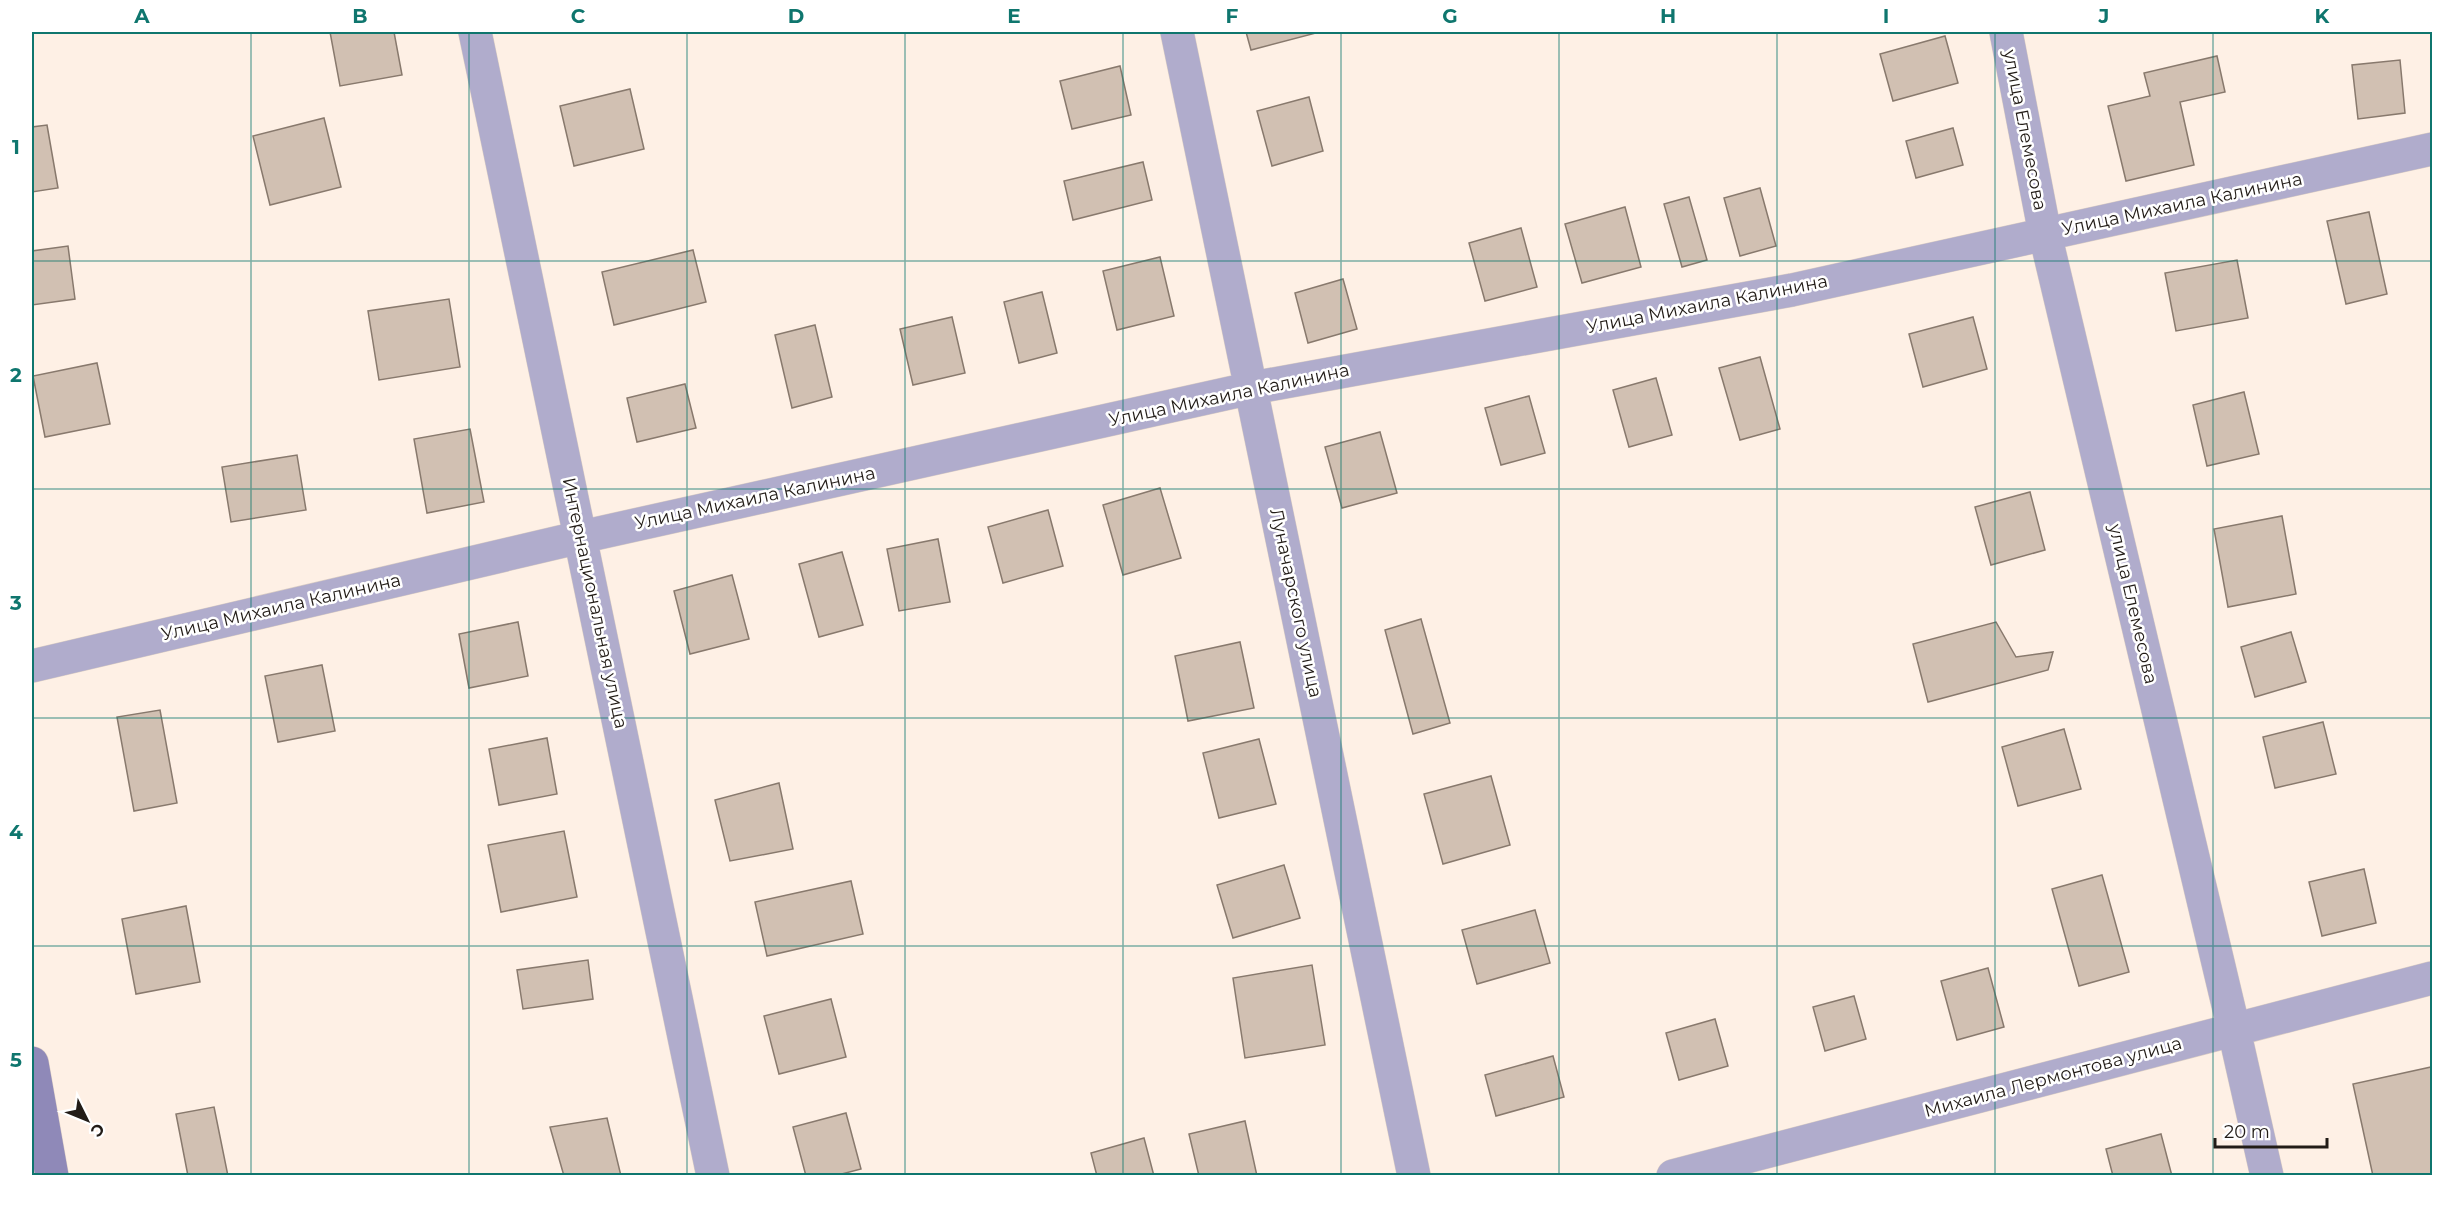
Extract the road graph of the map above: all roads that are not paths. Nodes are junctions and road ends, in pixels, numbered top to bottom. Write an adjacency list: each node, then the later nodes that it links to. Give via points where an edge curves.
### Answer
1 (475, 32): 7 (street, Интернациональная улица)
2 (1177, 32): 6 (street, Луначарского улица)
3 (2006, 32): 5 (street, улица Елемесова)
4 (2433, 149): 5 (street, Улица Михаила Калинина)
5 (2045, 234): 6 (street, Улица Михаила Калинина, via 1792,290); 10 (street, улица Елемесова)
6 (1252, 388): 7 (street, Улица Михаила Калинина); 14 (street, Луначарского улица)
7 (581, 537): 8 (street, Улица Михаила Калинина); 13 (street, Интернациональная улица)
8 (32, 666)
9 (2433, 978): 10 (street, Михаила Лермонтова улица)
10 (2234, 1029): 15 (street, Михаила Лермонтова улица); 16 (street, улица Елемесова)
11 (32, 1063): 12 (street)
12 (52, 1176)
13 (713, 1176)
14 (1414, 1176)
15 (1673, 1176)
16 (2267, 1176)

